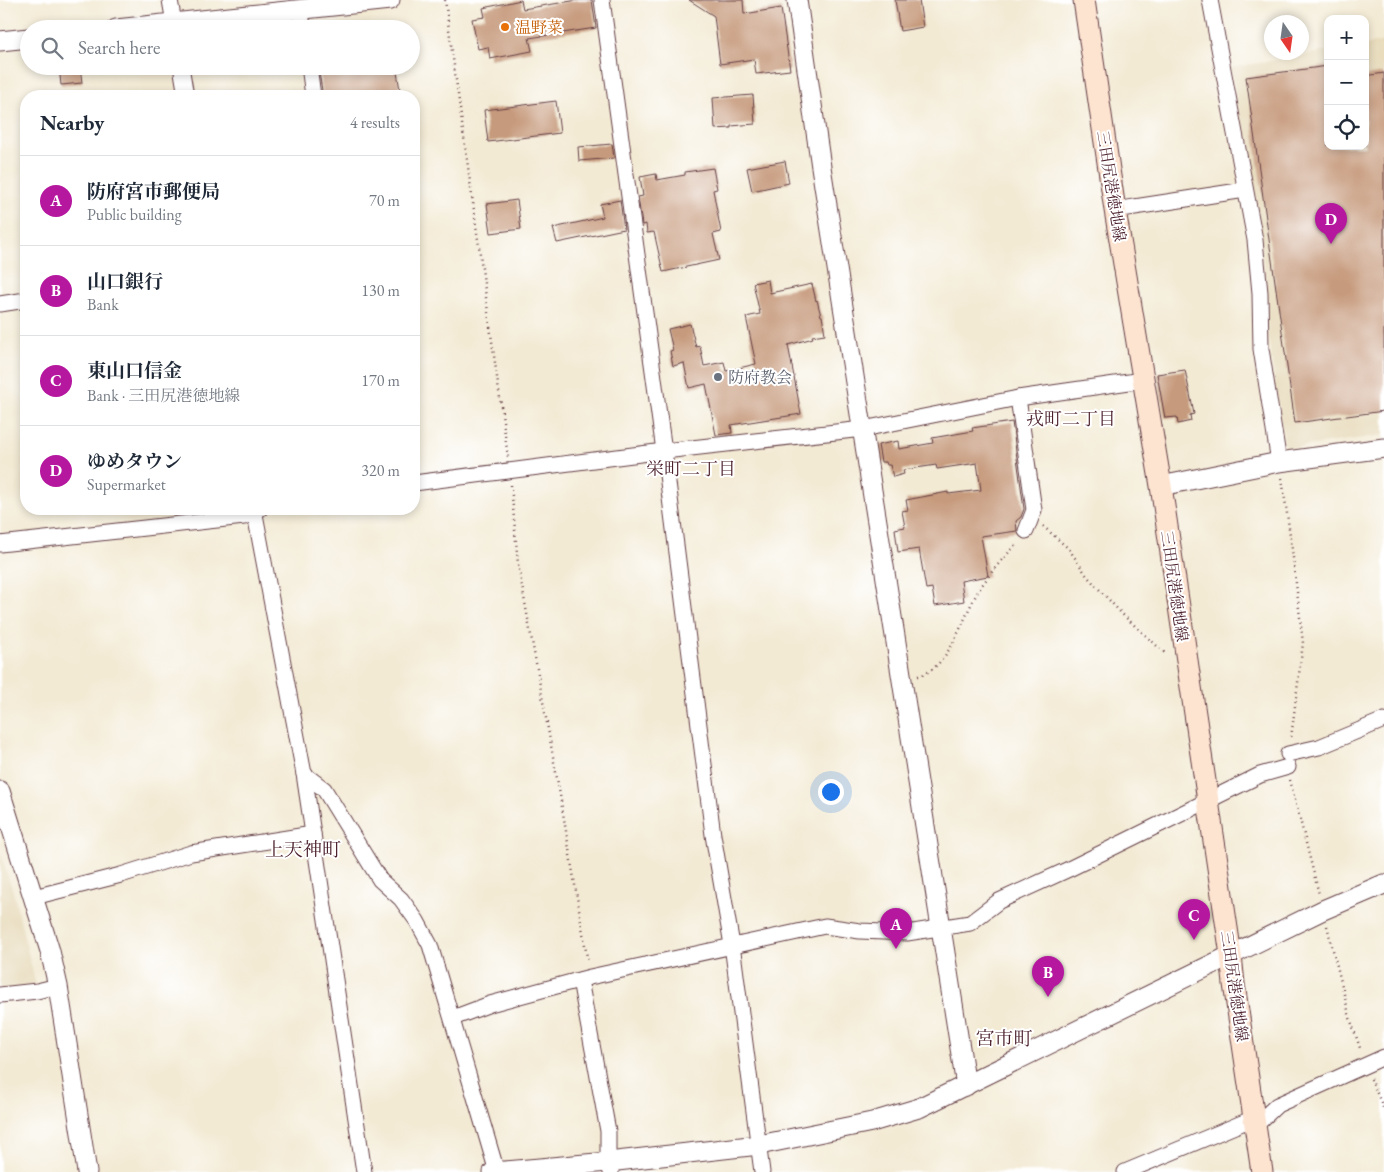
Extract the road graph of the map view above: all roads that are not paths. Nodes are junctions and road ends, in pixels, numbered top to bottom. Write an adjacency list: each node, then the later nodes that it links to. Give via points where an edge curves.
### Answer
1 (170, 0): 8 (street)
2 (390, 0): 7 (street)
3 (602, 0): 25 (street)
4 (797, 0): 23 (street)
5 (1084, 0): 18 (main road, 三田尻港徳地線)
6 (1210, 0): 17 (street)
7 (301, 9): 9 (street); 10 (street)
8 (173, 20)
9 (219, 20)
10 (302, 20)
11 (20, 39): 12 (street)
12 (0, 41)
13 (182, 75): 15 (street)
14 (310, 75): 16 (street)
15 (185, 90)
16 (312, 90)
17 (1245, 190): 18 (street); 26 (street, via 1255,240 1261,349)
18 (1115, 210): 21 (main road, 三田尻港徳地線)
19 (20, 301): 20 (street)
20 (0, 304)
21 (1143, 380): 22 (street); 28 (main road, 三田尻港徳地線)
22 (1018, 398): 23 (street); 31 (street, via 1033,492 1034,510)
23 (863, 429): 25 (street); 40 (street)
24 (1384, 448): 26 (street)
25 (664, 451): 27 (street); 41 (street, via 713,835)
26 (1279, 462): 28 (street)
27 (420, 482)
28 (1160, 486): 36 (main road, 三田尻港徳地線)
29 (248, 515): 32 (street, via 244,518)
30 (257, 515): 34 (street)
31 (1029, 525)
32 (0, 544)
33 (1384, 720): 36 (street, via 1288,760)
34 (304, 774): 37 (street); 46 (street, via 324,789 380,880 401,899 417,921 430,944)
35 (0, 791): 39 (street)
36 (1207, 801): 40 (street, via 999,901 970,924); 42 (main road, 三田尻港徳地線)
37 (313, 834): 39 (street, via 191,853); 53 (street)
38 (1384, 884): 42 (street)
39 (34, 897): 44 (street)
40 (940, 927): 41 (street, via 907,933 825,926); 48 (street)
41 (732, 945): 43 (street); 50 (street)
42 (1231, 955): 48 (street); 49 (main road, 三田尻港徳地線)
43 (585, 978): 46 (street); 51 (street, via 608,1131)
44 (58, 986): 45 (street); 52 (street)
45 (0, 996)
46 (452, 1018): 54 (street)
47 (1384, 1058): 49 (street, via 1277,1105)
48 (966, 1086): 50 (street, via 919,1108 872,1122)
49 (1254, 1122): 56 (street); 57 (main road, 三田尻港徳地線)
50 (759, 1145): 51 (street); 55 (street)
51 (610, 1167): 54 (street)
52 (87, 1172)
53 (364, 1172)
54 (495, 1172)
55 (762, 1172)
56 (1126, 1172)
57 (1262, 1172)

